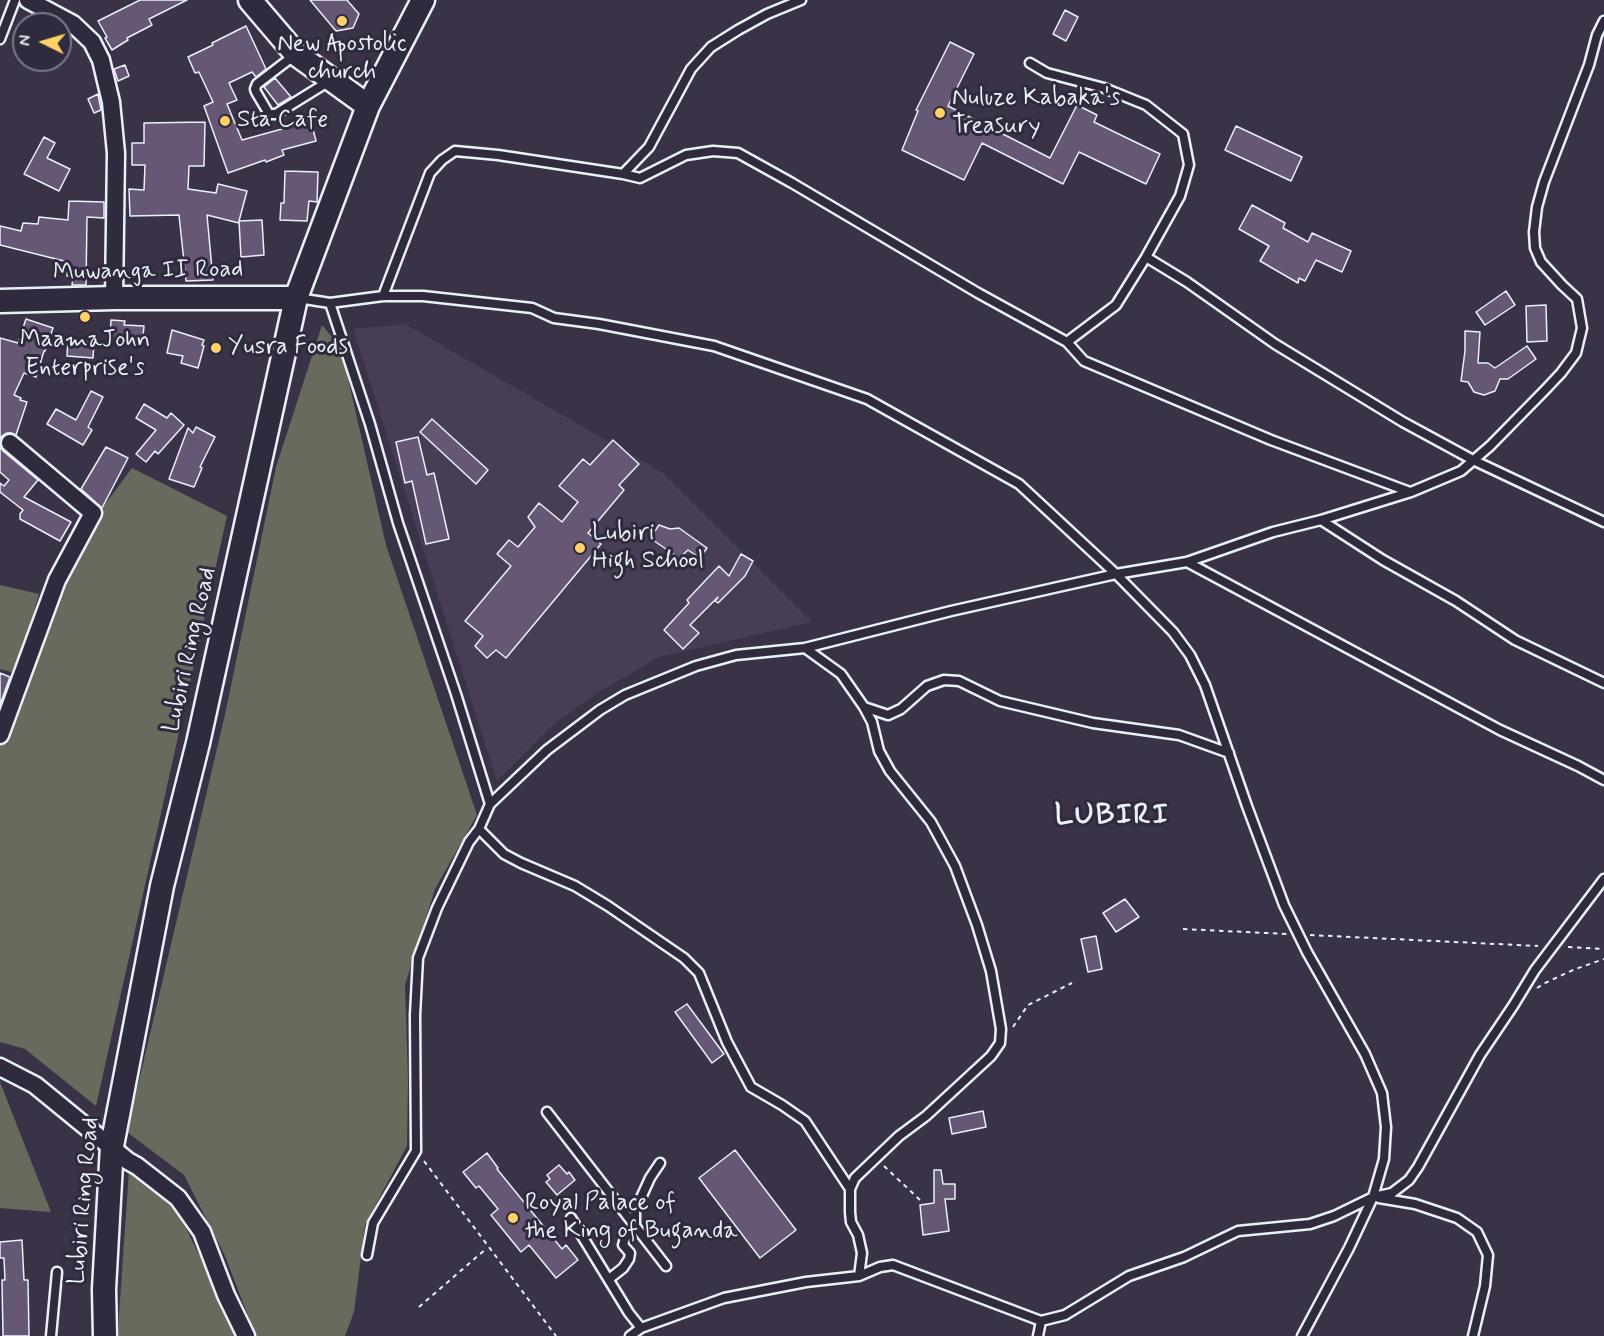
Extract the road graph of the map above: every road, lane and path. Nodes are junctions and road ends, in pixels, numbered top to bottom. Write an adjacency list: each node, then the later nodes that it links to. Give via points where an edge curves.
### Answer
1 (15, 0): 7 (lane)
2 (28, 0): 15 (street, via 73,24 92,42 101,60 111,102 116,153)
3 (250, 0): 8 (main road)
4 (423, 0): 11 (main road, Lubiri Ring Road)
5 (801, 0): 12 (lane, via 767,14 711,47 691,69 649,147)
6 (1604, 21): 21 (lane, via 1544,182 1534,232 1540,262 1577,299 1582,328 1576,353 1553,382)
7 (0, 39)
8 (296, 54): 10 (main road); 10 (lane, via 257,84 256,92 269,114 276,114)
9 (1030, 63): 13 (lane, via 1047,73 1104,88 1146,105 1183,134 1189,165 1180,196)
10 (331, 80): 11 (main road)
11 (368, 106): 16 (main road, Lubiri Ring Road)
12 (623, 174): 14 (lane, via 455,151 430,173); 19 (lane, via 640,178 686,155 738,153)
13 (1146, 257): 19 (lane, via 1116,305); 21 (lane, via 1275,344)
14 (382, 296): 18 (lane); 26 (lane, via 423,296 532,308 554,318 714,346 867,399 1019,484)
15 (114, 298): 16 (main road, Muwanga II Road); 17 (main road, Muwanga II Road)
16 (296, 298): 18 (lane); 49 (main road, Lubiri Ring Road, via 198,743 162,886)
17 (0, 301)
18 (330, 303): 33 (lane)
19 (1066, 342): 22 (lane, via 1084,361 1272,440)
20 (10, 443): 30 (street, via 93,513 57,580)
21 (1473, 460): 22 (lane, via 1461,471); 24 (lane)
22 (1411, 492): 23 (lane)
23 (1321, 520): 25 (lane); 28 (lane, via 1515,640)
24 (1604, 522)
25 (1187, 562): 26 (lane); 32 (lane, via 1490,725)
26 (1116, 574): 27 (lane); 31 (lane, via 1190,655)
27 (805, 648): 29 (lane, via 841,674); 33 (lane, via 736,655 696,666 625,695 547,750)
28 (1604, 683)
29 (864, 707): 31 (lane, via 888,715 927,686 959,681 1000,701 1093,723 1179,735); 45 (lane, via 890,771 931,822 956,866 991,971)
30 (0, 735)
31 (1229, 753): 53 (lane, via 1284,905 1382,1093 1386,1127)
32 (1604, 780)
33 (490, 804): 34 (lane)
34 (479, 829): 48 (lane, via 437,908 418,958); 52 (lane, via 504,854 575,886 684,958 699,973 751,1087 805,1121)
35 (1604, 879): 53 (lane, via 1535,969 1480,1055 1409,1180 1392,1193)
36 (1183, 929): 37 (path)
37 (1288, 934)
38 (1311, 935): 39 (path)
39 (1545, 946)
40 (1569, 947): 41 (path)
41 (1604, 949)
42 (1604, 959): 44 (path)
43 (1072, 983): 45 (path, via 1028,1005)
44 (1537, 988)
45 (1000, 1043): 50 (lane, via 991,1056)
46 (0, 1067): 49 (street, via 35,1085)
47 (547, 1112): 56 (lane)
48 (416, 1151): 57 (path); 58 (lane, via 373,1223)
49 (120, 1154): 67 (main road, Lubiri Ring Road, via 104,1289); 68 (street, via 178,1198 202,1232)
50 (875, 1158): 52 (lane, via 855,1178); 54 (path)
51 (660, 1163): 56 (lane, via 635,1210)
52 (850, 1189): 61 (lane, via 852,1222 861,1253)
53 (1373, 1197): 64 (lane, via 1310,1224 1238,1231 1184,1257 1129,1276 1065,1316); 72 (lane); 73 (lane, via 1415,1204 1457,1218 1477,1232 1488,1255)
54 (921, 1201)
55 (571, 1218): 62 (lane)
56 (635, 1227): 59 (lane); 62 (lane, via 623,1245 630,1253 629,1259)
57 (488, 1248): 63 (path); 69 (path)
58 (367, 1255)
59 (666, 1266)
60 (57, 1272): 66 (lane)
61 (859, 1276): 64 (lane, via 893,1265); 65 (lane, via 724,1298)
62 (609, 1279): 65 (lane)
63 (419, 1307)
64 (1041, 1321): 71 (lane)
65 (641, 1328): 70 (lane)
66 (51, 1336)
67 (105, 1336)
68 (246, 1336)
69 (556, 1336)
70 (630, 1336)
71 (1038, 1336)
72 (1302, 1336)
73 (1473, 1336)

